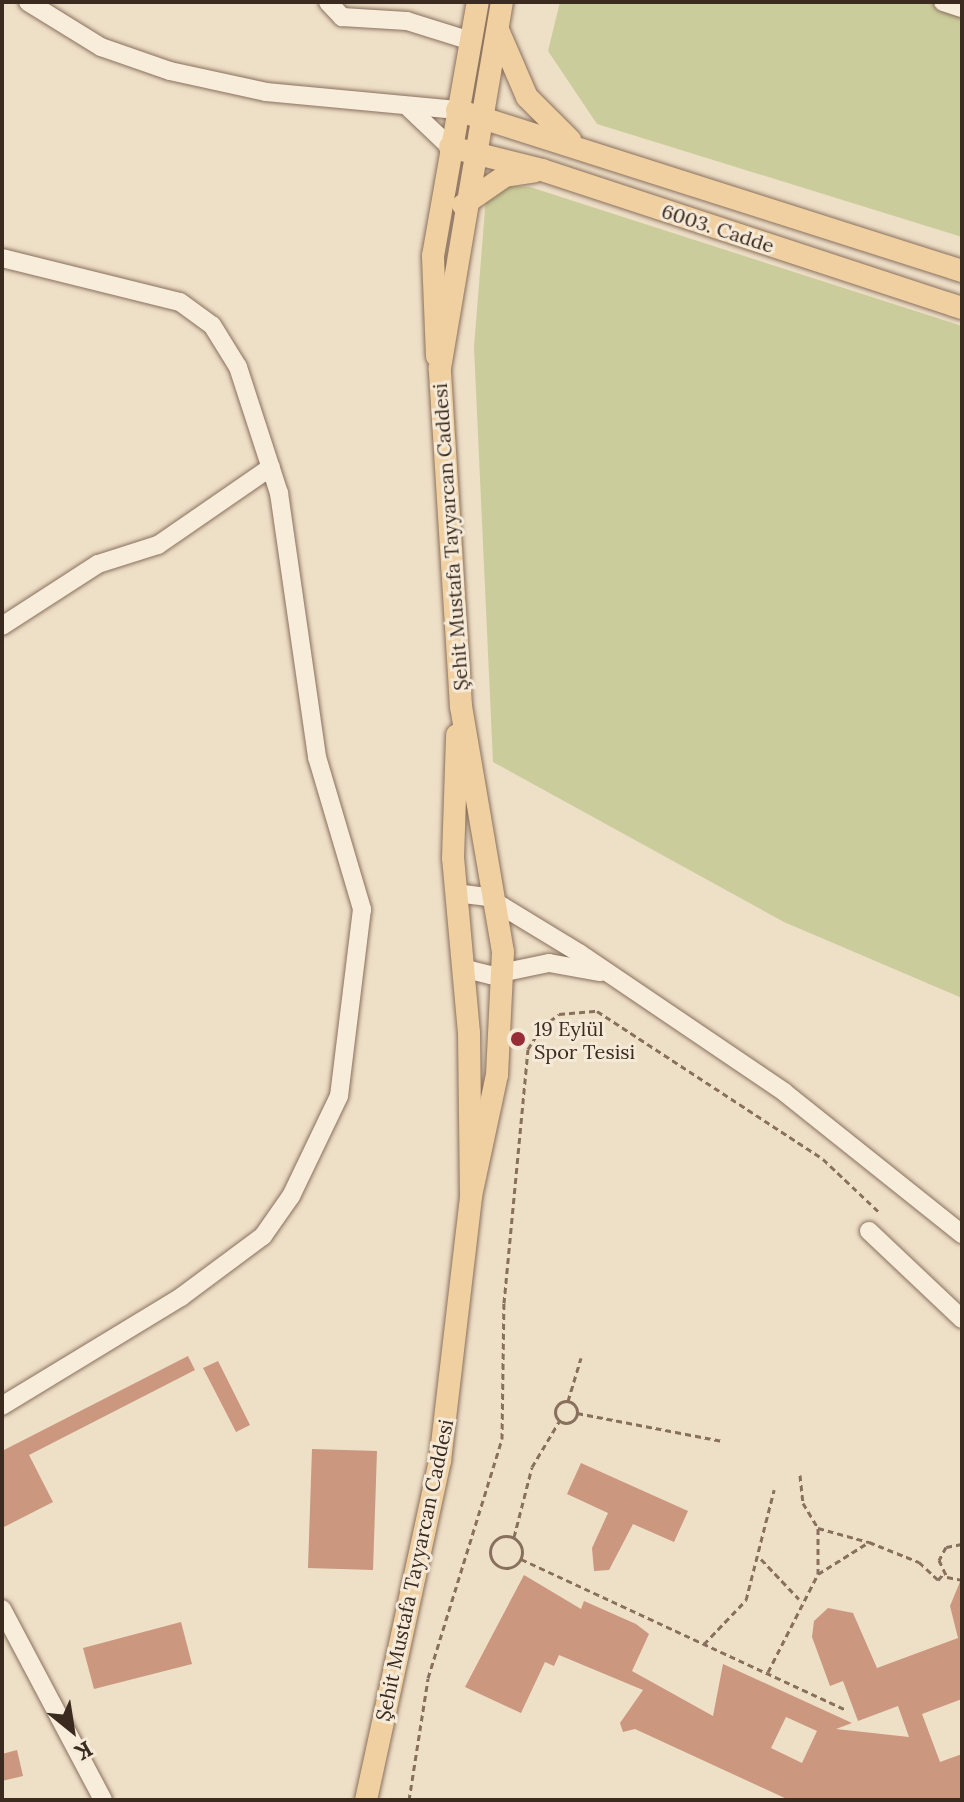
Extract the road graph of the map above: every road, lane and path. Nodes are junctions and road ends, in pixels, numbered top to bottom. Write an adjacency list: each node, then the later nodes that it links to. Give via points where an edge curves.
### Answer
1 (28, 2): 9 (street, via 101,47 170,71 266,92)
2 (328, 2): 8 (street, via 342,17 407,21)
3 (478, 2): 8 (main road)
4 (502, 2): 7 (main road)
5 (943, 2): 6 (street)
6 (962, 8)
7 (497, 27): 11 (main road); 12 (main road, via 527,97)
8 (471, 41): 10 (main road)
9 (409, 108): 10 (street); 13 (street)
10 (457, 110): 11 (main road, 6003. Cadde); 13 (main road, Şehit Mustafa Tayyarcan Caddesi)
11 (480, 115): 12 (main road, 6003. Cadde); 14 (main road, Şehit Mustafa Tayyarcan Caddesi)
12 (573, 143): 18 (main road, 6003. Cadde)
13 (450, 147): 14 (main road, 6003. Cadde); 20 (main road, Şehit Mustafa Tayyarcan Caddesi, via 430,297)
14 (474, 151): 15 (main road, 6003. Cadde); 16 (main road, Şehit Mustafa Tayyarcan Caddesi)
15 (542, 170): 16 (main road, via 505,176); 19 (main road, 6003. Cadde)
16 (463, 205): 20 (main road, Şehit Mustafa Tayyarcan Caddesi)
17 (2, 258): 21 (street, via 180,302 212,325 238,367)
18 (962, 271)
19 (962, 308)
20 (440, 368): 23 (main road, Şehit Mustafa Tayyarcan Caddesi)
21 (271, 467): 22 (street, via 158,545 98,564); 36 (street, via 317,757 362,909 339,1096 291,1196 263,1236 181,1297)
22 (2, 626)
23 (461, 706): 24 (main road, Şehit Mustafa Tayyarcan Caddesi); 25 (main road, Şehit Mustafa Tayyarcan Caddesi)
24 (455, 893): 25 (street); 26 (main road, Şehit Mustafa Tayyarcan Caddesi)
25 (498, 902): 27 (main road, Şehit Mustafa Tayyarcan Caddesi); 28 (street)
26 (462, 968): 27 (street); 29 (main road, Şehit Mustafa Tayyarcan Caddesi)
27 (504, 974): 28 (street, via 549,963); 29 (main road, Şehit Mustafa Tayyarcan Caddesi, via 497,1075)
28 (611, 975): 32 (street, via 784,1092)
29 (471, 1196): 57 (main road, Şehit Mustafa Tayyarcan Caddesi, via 440,1461)
30 (878, 1211): 58 (path, via 823,1159 597,1011 559,1014 542,1027 528,1049 504,1303 502,1439 428,1678)
31 (869, 1231): 33 (street)
32 (962, 1234)
33 (962, 1319)
34 (581, 1358): 35 (path)
35 (568, 1401): 37 (path); 38 (path, via 556,1407)
36 (2, 1406)
37 (577, 1413): 38 (path); 39 (path)
38 (560, 1420): 43 (path, via 532,1467)
39 (722, 1441)
40 (800, 1475): 42 (path, via 803,1503)
41 (774, 1490): 46 (path)
42 (818, 1528): 44 (path); 49 (path)
43 (514, 1537): 47 (path); 47 (path, via 497,1538 490,1557 507,1568)
44 (869, 1542): 48 (path, via 919,1562 938,1580); 49 (path)
45 (962, 1544): 48 (path, via 943,1551)
46 (759, 1558): 51 (path); 53 (path, via 746,1600)
47 (521, 1559): 53 (path)
48 (944, 1573): 50 (path)
49 (818, 1574): 51 (path)
50 (962, 1580)
51 (799, 1599): 54 (path)
52 (2, 1609): 56 (street)
53 (704, 1644): 54 (path)
54 (767, 1673): 55 (path)
55 (847, 1710)
56 (103, 1800)
57 (366, 1800)
58 (409, 1800)

